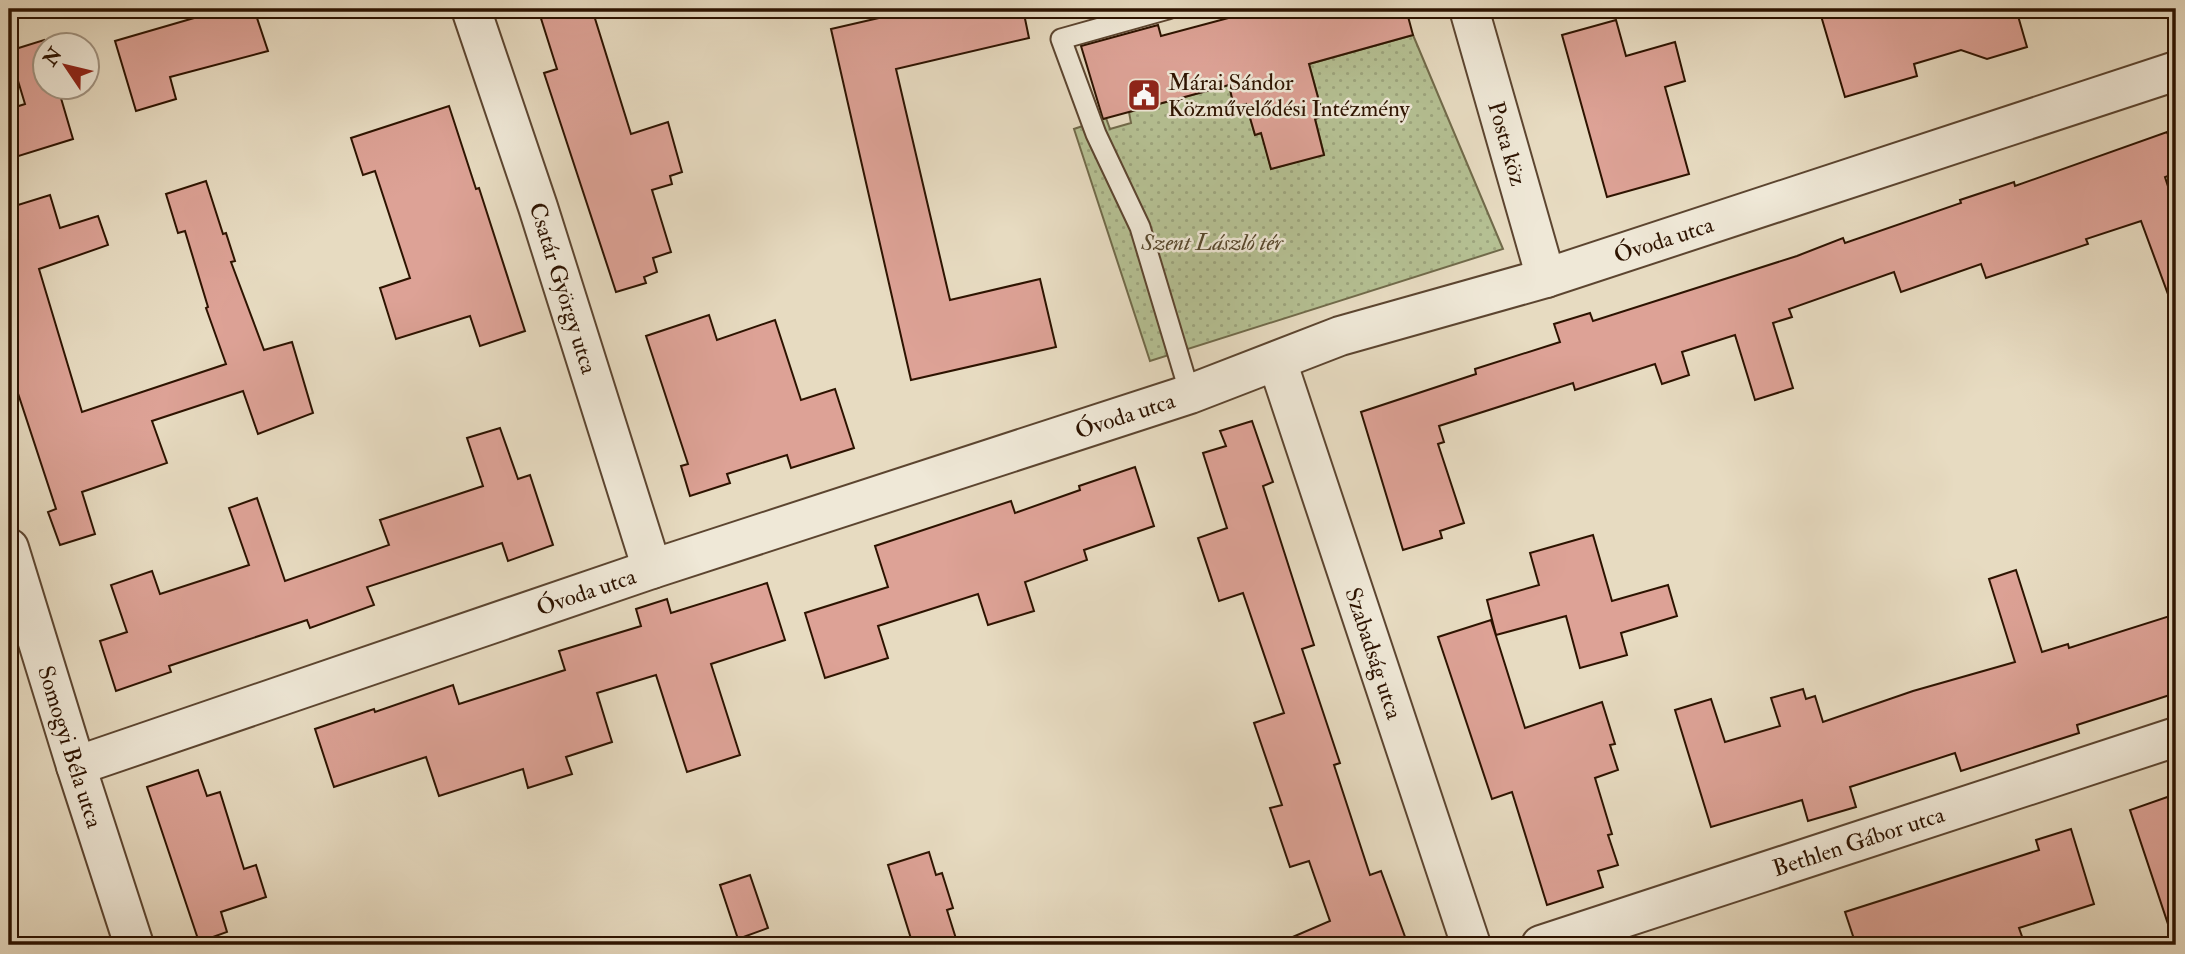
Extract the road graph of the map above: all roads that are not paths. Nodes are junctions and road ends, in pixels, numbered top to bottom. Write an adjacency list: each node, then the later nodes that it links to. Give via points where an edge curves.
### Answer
1 (471, 9): 9 (street, Csatár György utca)
2 (1168, 9): 7 (lane, via 1061,39 1096,134 1140,227)
3 (1469, 9): 5 (street, Posta köz)
4 (2176, 71): 5 (street, Óvoda utca)
5 (1546, 278): 6 (street, Óvoda utca, via 1340,336)
6 (1277, 361): 7 (street, Óvoda utca); 13 (street, Szabadság utca)
7 (1190, 394): 9 (street, Óvoda utca)
8 (10, 555): 11 (street, Somogyi Béla utca)
9 (652, 569): 11 (street, Óvoda utca)
10 (2176, 737): 14 (street, Bethlen Gábor utca)
11 (76, 766): 12 (street, Somogyi Béla utca)
12 (134, 945)
13 (1471, 945)
14 (1541, 945)

